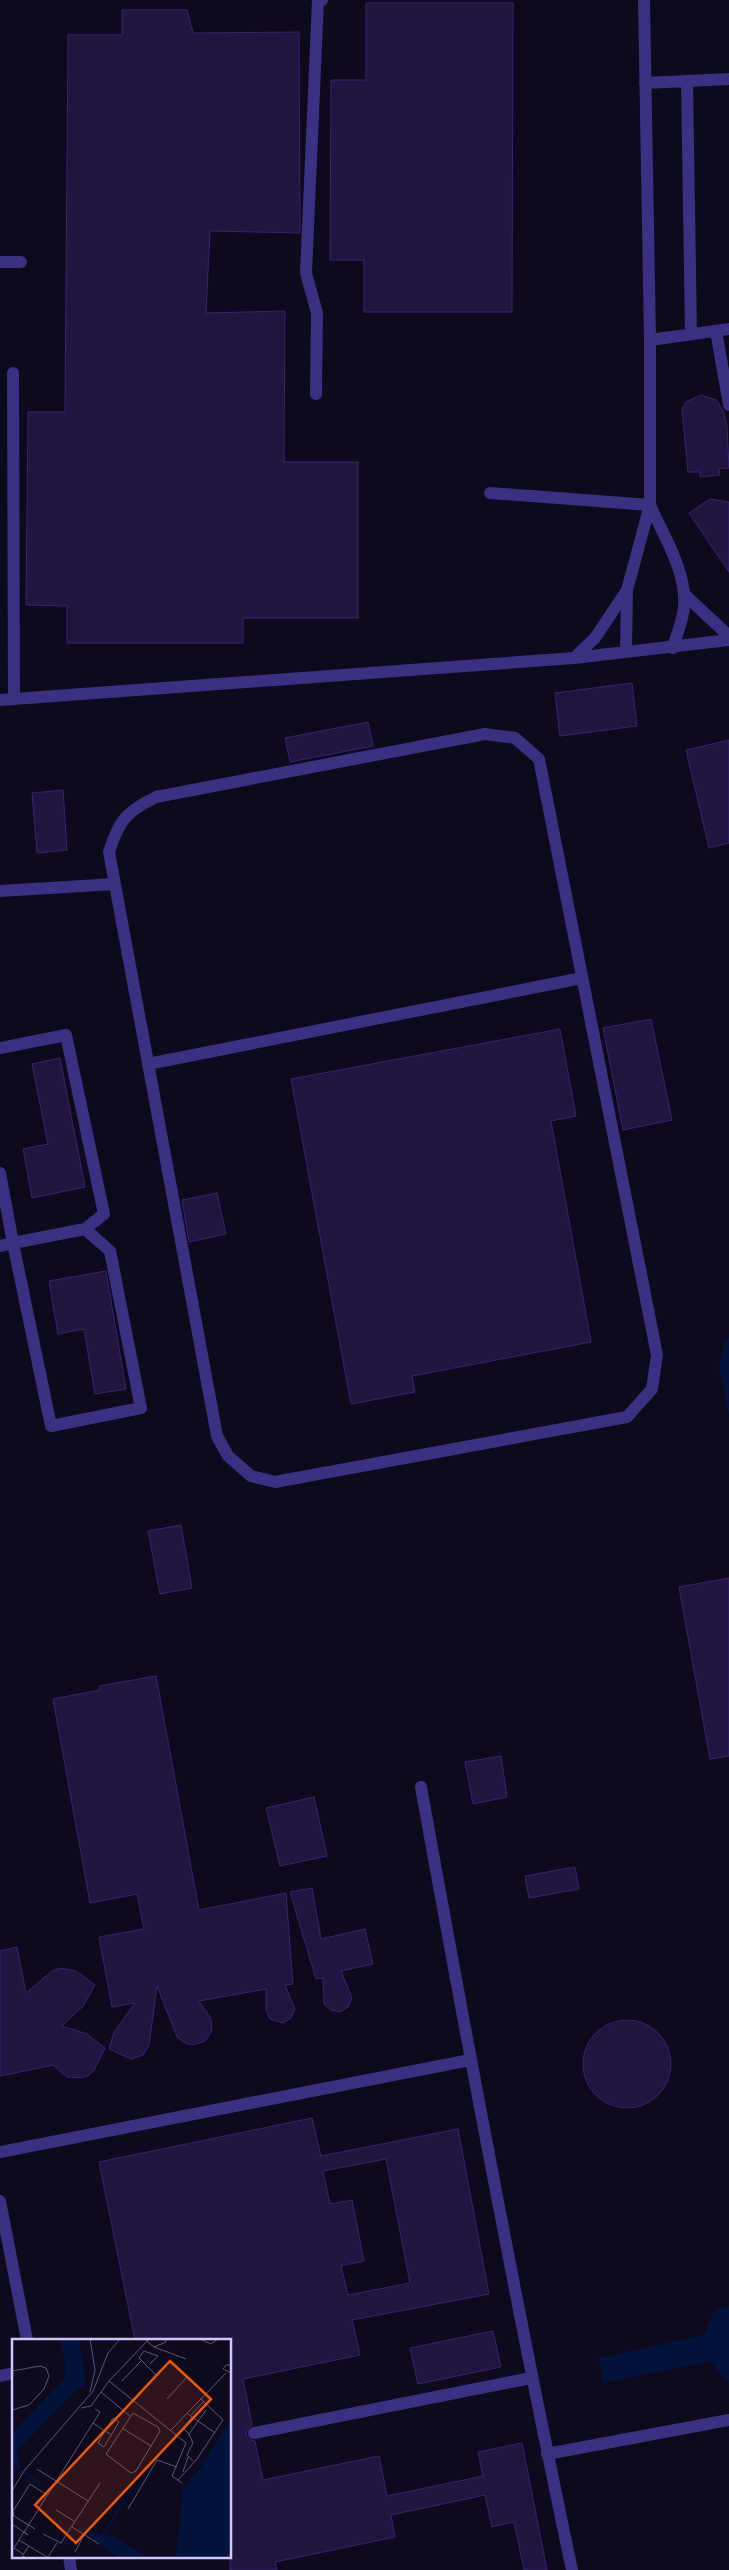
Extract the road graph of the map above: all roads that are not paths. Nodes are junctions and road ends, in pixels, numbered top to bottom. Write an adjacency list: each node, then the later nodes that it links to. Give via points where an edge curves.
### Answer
1 (322, 0): 12 (street, via 318,0 306,273 317,313)
2 (644, 0): 5 (street)
3 (729, 79): 4 (street)
4 (687, 81): 5 (street); 9 (street)
5 (645, 83): 10 (street)
6 (0, 262): 7 (street)
7 (21, 262)
8 (723, 330): 9 (street); 13 (street)
9 (691, 334): 10 (street)
10 (650, 340): 15 (street)
11 (13, 373): 23 (street)
12 (316, 394)
13 (729, 404)
14 (490, 493): 15 (street)
15 (650, 505): 16 (street); 17 (street, via 681,575)
16 (627, 590): 21 (street); 22 (street, via 595,638)
17 (684, 594): 18 (street); 20 (street, via 684,610)
18 (729, 636)
19 (729, 640): 20 (street)
20 (673, 648): 21 (street)
21 (626, 652): 22 (street)
22 (574, 658): 23 (street)
23 (14, 699): 24 (street)
24 (0, 700)
25 (115, 884): 26 (street); 27 (street, via 109,852 117,827 134,808 156,797 485,734 515,738 539,759); 29 (street)
26 (0, 891)
27 (582, 978): 29 (street); 29 (street, via 657,1355 652,1389 627,1417 275,1482 251,1476 228,1456 217,1436)
28 (0, 1048): 31 (street, via 66,1035 104,1214)
29 (148, 1064)
30 (0, 1173): 32 (street)
31 (85, 1229): 32 (street); 32 (street, via 110,1251 141,1408 51,1426)
32 (13, 1244): 33 (street)
33 (0, 1246)
34 (421, 1787): 35 (street)
35 (470, 2060): 36 (street); 39 (street)
36 (0, 2152)
37 (0, 2202): 38 (street)
38 (27, 2339)
39 (531, 2378): 41 (street); 42 (street)
40 (729, 2420): 42 (street)
41 (254, 2433)
42 (547, 2454): 43 (street)
43 (572, 2570)

